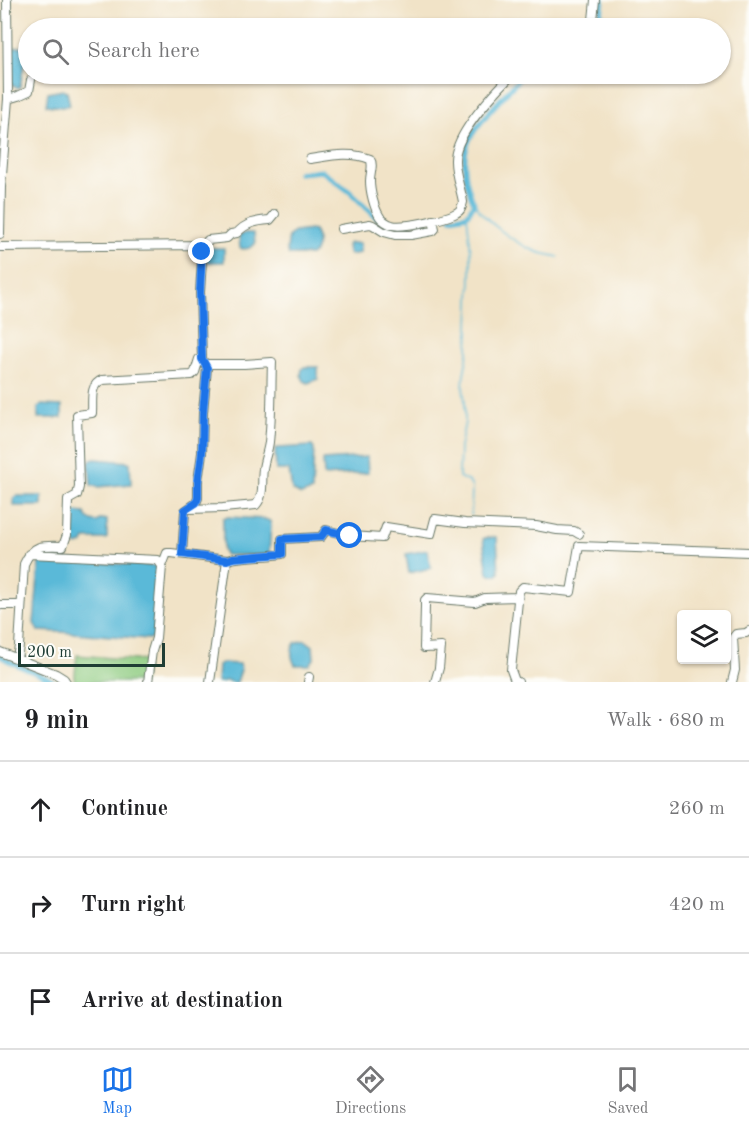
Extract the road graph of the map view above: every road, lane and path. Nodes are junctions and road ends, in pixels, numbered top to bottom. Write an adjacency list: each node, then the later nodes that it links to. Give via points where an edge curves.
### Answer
1 (7, 0): 4 (street)
2 (595, 0): 3 (street)
3 (594, 18)
4 (3, 32): 7 (street)
5 (31, 84): 7 (street, via 29,91)
6 (504, 84): 11 (street, via 478,113 459,143 455,161 462,208)
7 (8, 99): 9 (street)
8 (310, 159): 11 (street, via 346,154 370,159 370,185 380,217 402,226)
9 (0, 187): 13 (street)
10 (275, 214): 14 (street, via 270,220 243,226 237,234)
11 (433, 220): 12 (street, via 433,231 411,235 395,235 373,225)
12 (341, 229)
13 (0, 234)
14 (203, 244): 15 (street); 16 (street, via 200,292)
15 (0, 247)
16 (204, 361): 17 (street, via 207,368 198,498); 17 (street, via 272,362 269,441 260,501 256,505); 20 (street, via 199,359 192,375 96,383 93,413 77,415 79,487 77,495 68,500 63,546 47,545)
17 (188, 509): 21 (street)
18 (579, 534): 22 (street, via 536,526 435,519 431,534 386,527 382,538 326,530 321,537 282,539 282,554)
19 (749, 552): 24 (street, via 579,546 571,592 523,587)
20 (29, 554): 23 (street, via 151,559); 26 (street, via 24,564)
21 (182, 554): 22 (street); 23 (street, via 167,554)
22 (227, 560): 32 (street)
23 (162, 566): 31 (street)
24 (518, 597): 33 (street, via 475,602 425,600 424,648 441,647); 34 (street, via 510,670)
25 (0, 605): 26 (street)
26 (21, 605): 29 (street)
27 (749, 631): 35 (street, via 733,638)
28 (0, 652): 29 (street)
29 (17, 658): 30 (street)
30 (66, 682)
31 (148, 682)
32 (210, 682)
33 (435, 682)
34 (518, 682)
35 (732, 682)

